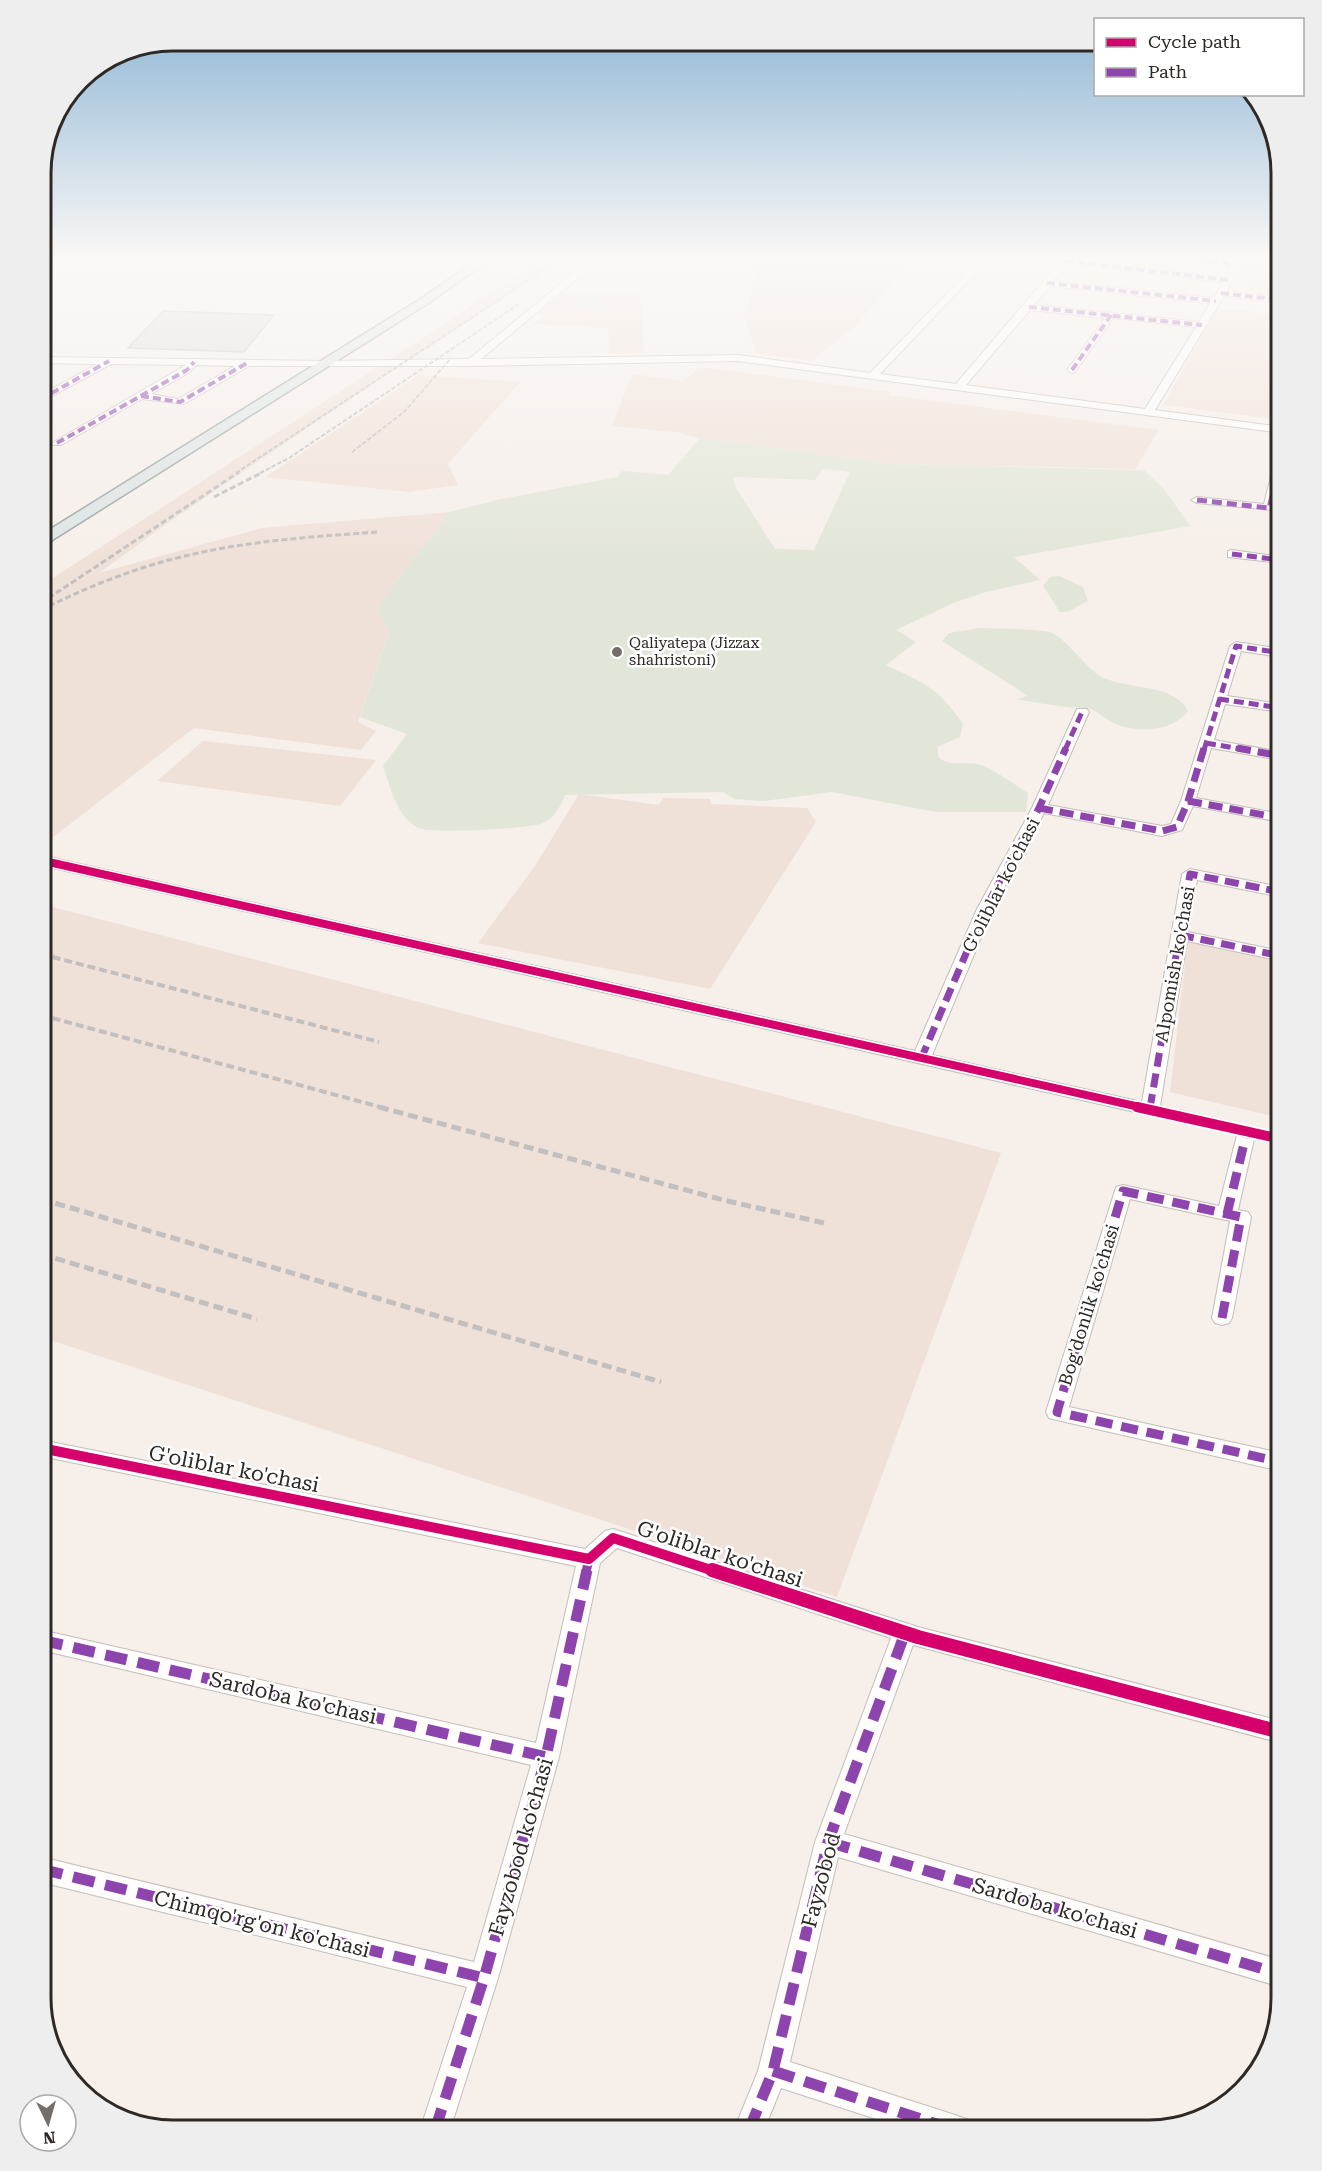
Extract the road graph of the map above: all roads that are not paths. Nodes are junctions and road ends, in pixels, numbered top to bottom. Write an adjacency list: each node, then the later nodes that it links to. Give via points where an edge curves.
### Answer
1 (331, 359): 14 (main road)
2 (474, 359): 13 (street)
3 (668, 359): 13 (street)
4 (747, 359): 16 (street)
5 (888, 359): 16 (street)
6 (983, 359): 17 (street)
7 (1080, 359): 15 (street)
8 (1181, 359): 20 (street)
9 (51, 360): 10 (street)
10 (109, 361): 11 (street); 18 (street)
11 (194, 362): 12 (street); 19 (street)
12 (247, 363): 14 (street); 19 (street, via 180,402)
13 (470, 363): 14 (street)
14 (324, 364): 25 (main road)
15 (1072, 370)
16 (871, 377): 17 (street)
17 (958, 388): 20 (street)
18 (51, 393)
19 (141, 396): 22 (street)
20 (1148, 413): 21 (street)
21 (1271, 429)
22 (57, 443)
23 (1197, 500): 24 (street, via 1269,508)
24 (1271, 500)
25 (51, 535)
26 (1232, 554): 27 (street)
27 (1271, 559)
28 (1271, 651): 29 (street, via 1236,646)
29 (1219, 699): 30 (street); 32 (street)
30 (1271, 707)
31 (1082, 712): 35 (street, G'oliblar ko'chasi)
32 (1206, 743): 33 (street); 34 (street)
33 (1271, 754)
34 (1188, 801): 35 (street, via 1177,827 1162,831); 36 (street)
35 (1039, 808): 41 (street, G'oliblar ko'chasi, via 985,909)
36 (1271, 817)
37 (53, 863): 41 (street)
38 (1271, 890): 39 (street, Alpomish ko'chasi, via 1190,874)
39 (1180, 935): 40 (street); 42 (street, Alpomish ko'chasi)
40 (1271, 954)
41 (921, 1059): 42 (street)
42 (1150, 1110): 43 (street)
43 (1247, 1131): 44 (street); 45 (street)
44 (1271, 1136)
45 (1227, 1214): 46 (street, via 1241,1217); 48 (street, Bog'donlik ko'chasi, via 1123,1191 1056,1412)
46 (1222, 1318)
47 (51, 1450): 49 (street, G'oliblar ko'chasi)
48 (1271, 1460)
49 (589, 1559): 50 (street, G'oliblar ko'chasi, via 613,1538); 53 (street, Fayzobod ko'chasi)
50 (905, 1633): 52 (street, G'oliblar ko'chasi); 54 (street, Fayzobod)
51 (51, 1643): 53 (street, Sardoba ko'chasi)
52 (1271, 1729)
53 (546, 1757): 57 (street, Fayzobod ko'chasi)
54 (828, 1842): 56 (street, Sardoba ko'chasi); 58 (street, Fayzobod)
55 (51, 1872): 57 (street, Chimqo'rg'on ko'chasi)
56 (1271, 1971)
57 (484, 1978): 59 (street, Fayzobod ko'chasi)
58 (773, 2071): 60 (street, Fayzobod); 61 (street)
59 (438, 2120)
60 (753, 2120)
61 (924, 2120)

